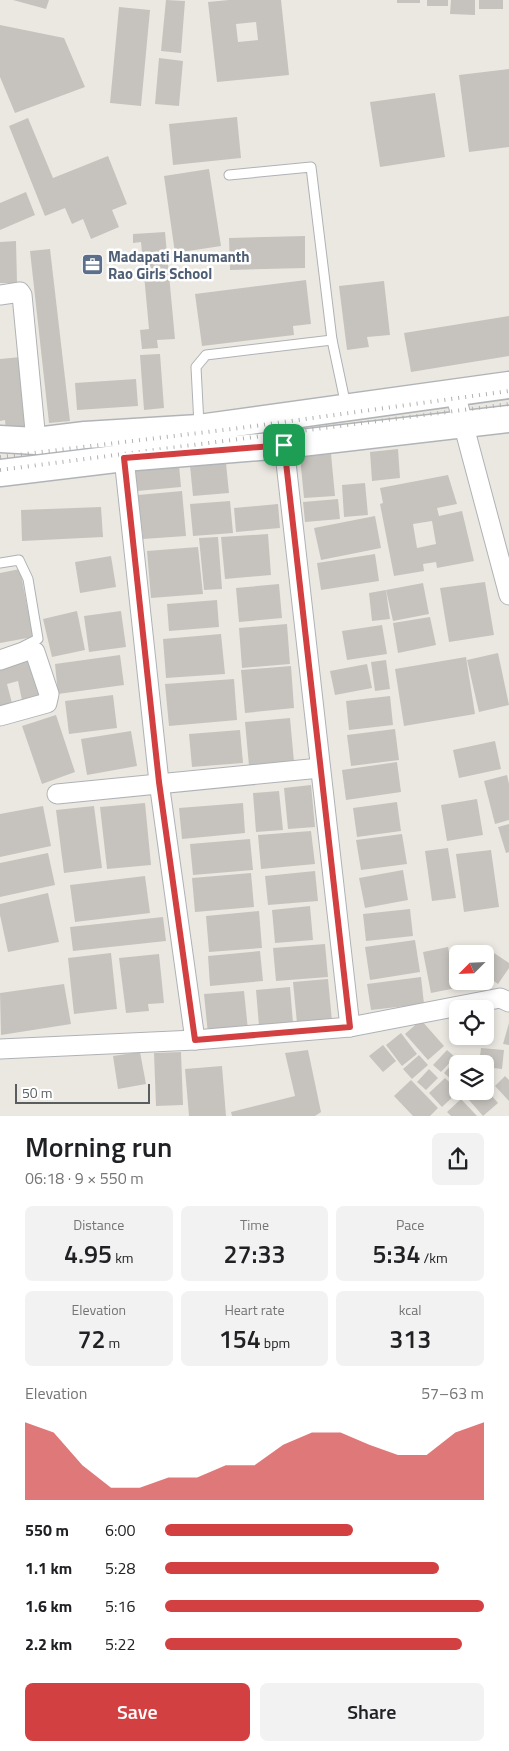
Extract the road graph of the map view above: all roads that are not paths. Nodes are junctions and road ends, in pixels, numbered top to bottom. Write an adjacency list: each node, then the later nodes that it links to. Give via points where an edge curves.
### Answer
1 (229, 175): 3 (lane, via 311,167)
2 (0, 295): 11 (street, via 20,292 22,295)
3 (332, 340): 6 (lane); 9 (lane, via 206,355 196,367)
4 (509, 385): 5 (main road)
5 (455, 393): 6 (main road); 8 (street)
6 (346, 408): 9 (main road)
7 (509, 419): 8 (main road)
8 (464, 424): 12 (main road); 16 (street)
9 (200, 428): 11 (main road)
10 (0, 439): 11 (main road)
11 (36, 441)
12 (284, 445): 13 (main road); 20 (street)
13 (124, 458): 14 (main road); 21 (street)
14 (0, 473)
15 (0, 563): 17 (lane, via 19,560 23,565 38,639)
16 (509, 596)
17 (0, 652)
18 (0, 660): 19 (street, via 28,650 36,652 49,694 47,703)
19 (0, 716)
20 (320, 768): 21 (street); 24 (street)
21 (159, 782): 22 (street); 25 (street)
22 (57, 794)
23 (506, 995): 24 (street)
24 (350, 1027): 25 (street)
25 (195, 1040): 26 (street)
26 (0, 1049)

